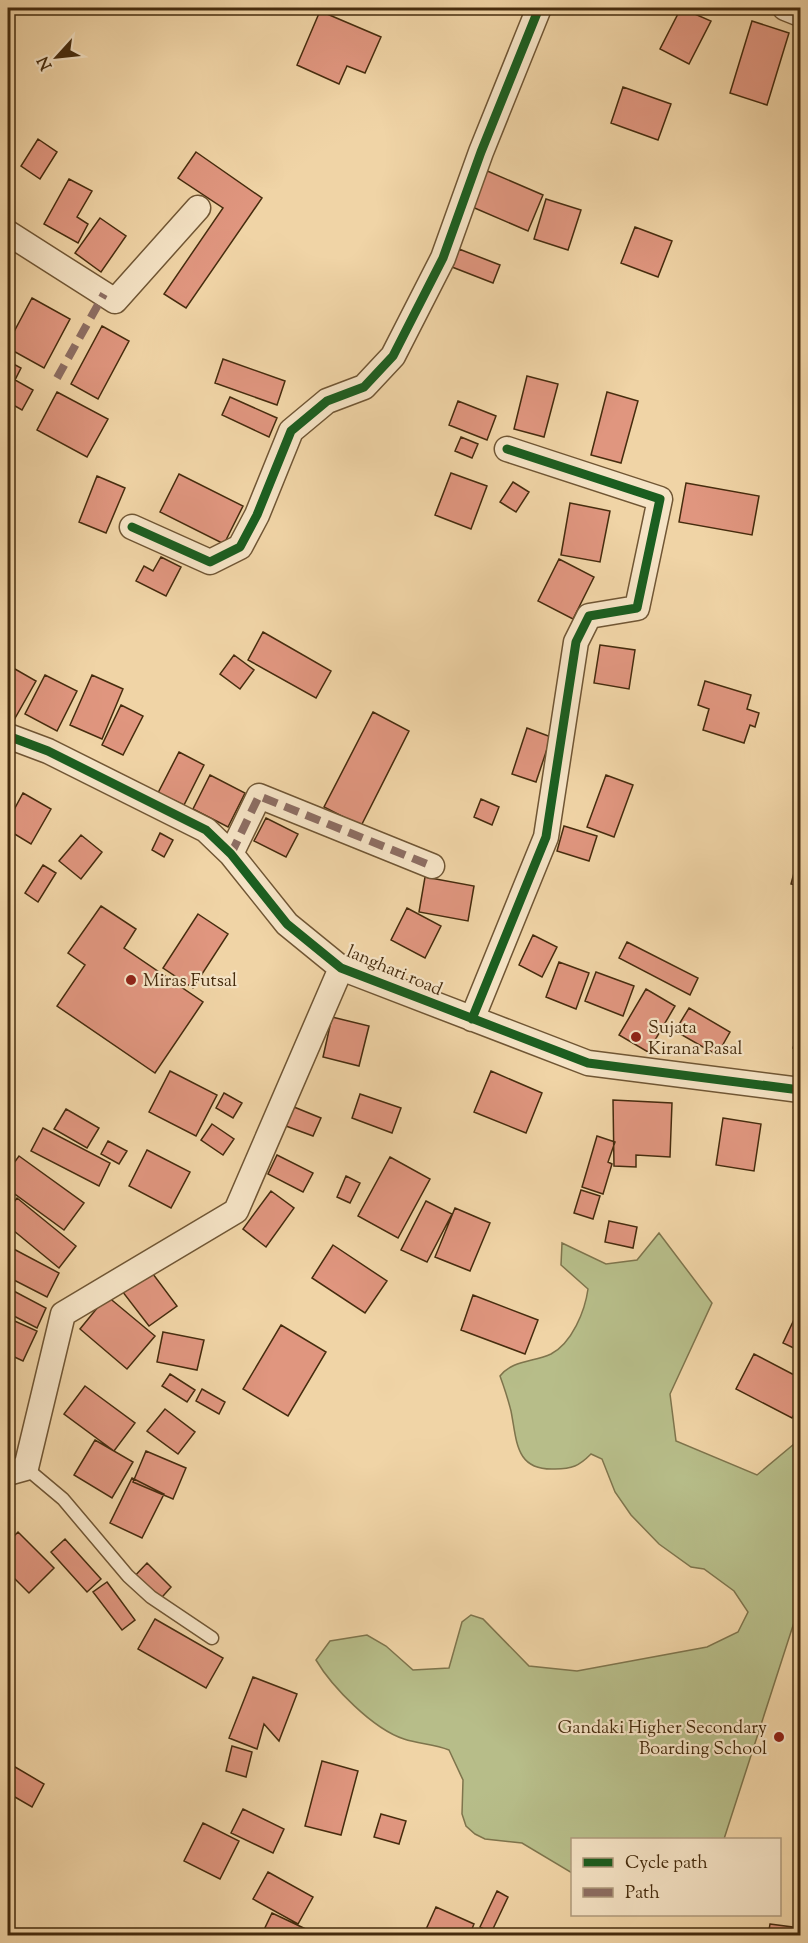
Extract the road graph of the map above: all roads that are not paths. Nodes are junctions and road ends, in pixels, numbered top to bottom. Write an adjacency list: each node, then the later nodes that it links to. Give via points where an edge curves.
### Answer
1 (539, 8): 7 (street, via 480,152 443,258 393,356 364,387 327,401 291,430 240,547 210,562)
2 (785, 8): 3 (street)
3 (801, 14)
4 (198, 207): 5 (street, via 115,301)
5 (8, 233)
6 (507, 449): 12 (street, via 660,499 637,608 590,615 576,642 546,837)
7 (132, 527)
8 (8, 736): 9 (street, langhari road, via 48,751 206,830)
9 (231, 854): 10 (street, via 259,796); 11 (street, langhari road, via 286,924)
10 (432, 866)
11 (341, 968): 12 (street, langhari road); 14 (street, via 236,1211 63,1314)
12 (472, 1019): 13 (street, langhari road, via 588,1063)
13 (801, 1090)
14 (17, 1470): 15 (lane, via 63,1499 151,1597)
15 (212, 1638)

